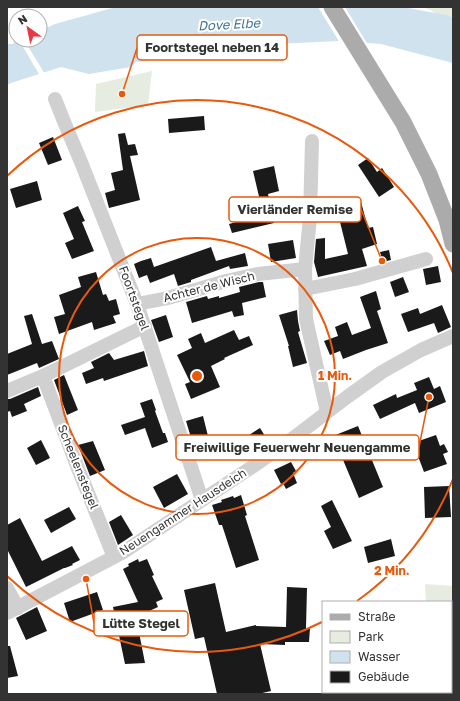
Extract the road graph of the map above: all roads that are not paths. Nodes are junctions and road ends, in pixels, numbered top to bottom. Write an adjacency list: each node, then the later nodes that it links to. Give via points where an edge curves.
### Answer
1 (332, 7): 4 (main road, via 403,122 429,174 447,220)
2 (56, 99): 8 (street, Foortstegel)
3 (312, 141): 6 (street, via 310,217)
4 (453, 244)
5 (426, 259): 7 (street, via 355,279)
6 (305, 269): 7 (street); 8 (street, Achter de Wisch, via 258,274)
7 (305, 289): 13 (street, via 306,319)
8 (137, 304): 9 (street, Foortstegel)
9 (145, 326): 11 (street); 14 (street, Foortstegel)
10 (453, 336): 13 (street, Neuengammer Hausdeich, via 392,366)
11 (43, 376): 12 (street); 15 (street, Scheelenstegel)
12 (7, 391)
13 (327, 412): 14 (street, Neuengammer Hausdeich)
14 (202, 500): 15 (street, Neuengammer Hausdeich)
15 (114, 557): 17 (street, Neuengammer Hausdeich)
16 (7, 588): 17 (street)
17 (12, 611)

